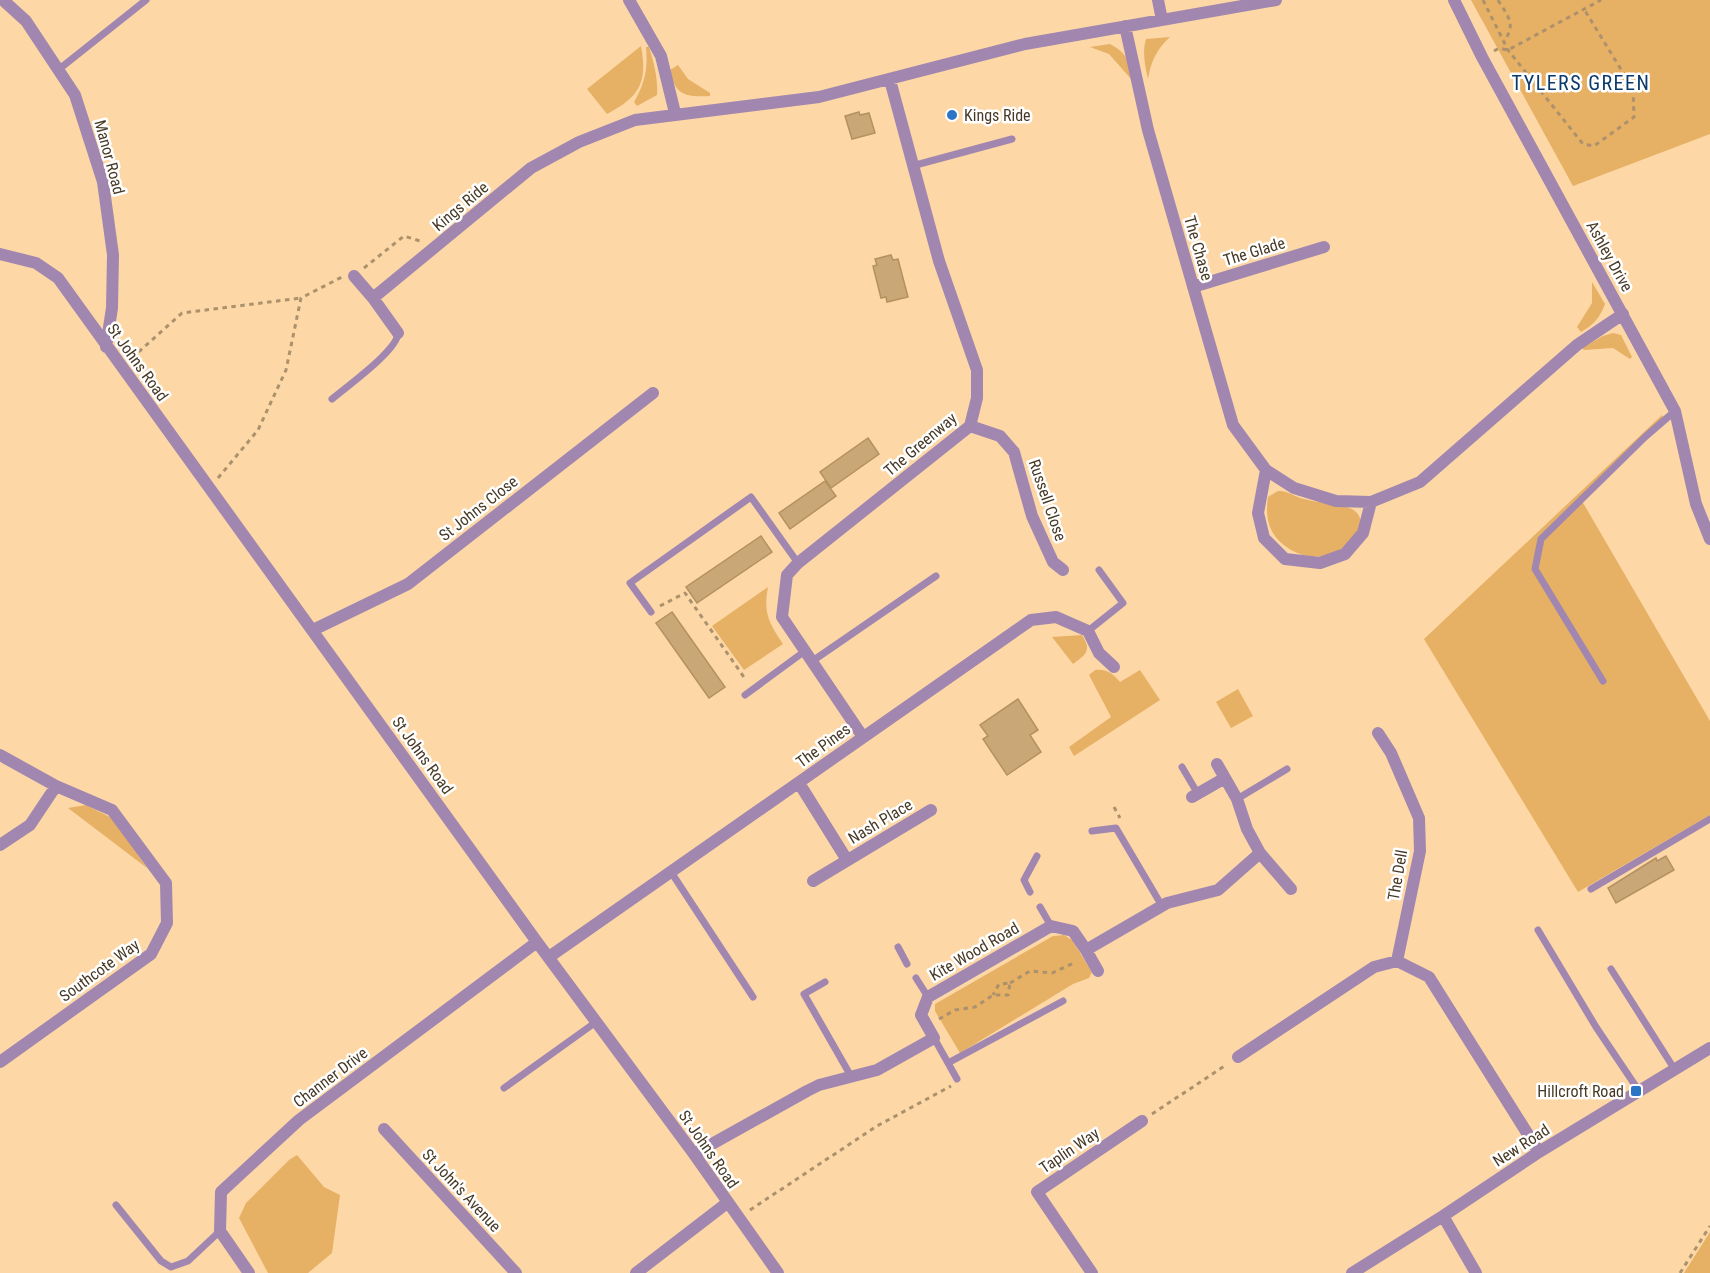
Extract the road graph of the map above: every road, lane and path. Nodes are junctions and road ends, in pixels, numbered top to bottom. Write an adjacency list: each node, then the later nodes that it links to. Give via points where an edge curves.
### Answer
1 (3, 0): 16 (street, Manor Road, via 26,21)
2 (146, 0): 16 (lane)
3 (629, 0): 18 (street, via 662,56)
4 (1158, 0): 11 (street)
5 (1276, 0): 11 (street, Kings Ride)
6 (1454, 0): 15 (street, Ashley Drive)
7 (1483, 0): 13 (path)
8 (1498, 0): 13 (path, via 1510,24 1510,33)
9 (1601, 0): 10 (path)
10 (1584, 9): 14 (path); 14 (path, via 1633,89 1634,117 1594,146 1582,144)
11 (1162, 20): 12 (street, Kings Ride)
12 (1125, 26): 17 (street, Kings Ride, via 1025,44); 25 (street, The Chase, via 1148,130)
13 (1504, 40): 14 (path)
14 (1508, 50): 15 (path, via 1499,48)
15 (1482, 57): 28 (street, Ashley Drive)
16 (58, 70): 30 (street, Manor Road, via 75,95 103,182 113,255 112,308)
17 (890, 80): 18 (street, Kings Ride, via 819,97); 20 (street, The Greenway)
18 (675, 113): 27 (street, Kings Ride, via 635,120 579,142 531,168)
19 (1012, 139): 20 (lane)
20 (912, 166): 35 (street, The Greenway, via 939,261 978,370)
21 (422, 242): 24 (path, via 404,236)
22 (1324, 247): 25 (street, The Glade)
23 (0, 254): 30 (street, St Johns Road, via 36,263 58,278)
24 (354, 276): 26 (path, via 340,277); 27 (street)
25 (1193, 287): 36 (street, The Chase, via 1233,425)
26 (301, 298): 31 (path, via 182,313); 37 (path, via 286,370 258,430)
27 (374, 298): 29 (street)
28 (1623, 314): 34 (street, Ashley Drive); 38 (street, The Chase, via 1577,345 1420,482)
29 (398, 333): 33 (lane, via 382,357)
30 (106, 347): 31 (street, St Johns Road)
31 (122, 367): 37 (street, St Johns Road)
32 (652, 393): 45 (street, St Johns Close, via 408,584)
33 (332, 399)
34 (1675, 411): 39 (street, Ashley Drive, via 1696,504); 49 (lane, via 1541,539 1535,569)
35 (970, 426): 40 (street, The Greenway); 41 (street, Russell Close, via 1000,436 1014,452 1032,516 1053,562)
36 (1266, 470): 38 (street, The Chase, via 1293,488 1336,501); 38 (street, via 1258,513 1264,538 1285,559 1320,563 1345,554 1363,533)
37 (208, 488): 45 (street, St Johns Road)
38 (1371, 502)
39 (1710, 539)
40 (798, 563): 44 (lane, via 751,497 630,582); 47 (street, The Greenway, via 787,575 782,617)
41 (1063, 570)
42 (1099, 570): 46 (lane, via 1123,603)
43 (936, 576): 47 (lane)
44 (651, 612): 50 (path, via 686,593)
45 (312, 630): 79 (street, St Johns Road)
46 (1088, 631): 48 (street, via 1099,653); 53 (street, The Pines, via 1056,617 1031,620)
47 (808, 657): 50 (lane); 53 (street, The Greenway)
48 (1114, 667)
49 (1603, 681)
50 (752, 689): 51 (lane)
51 (745, 694)
52 (1378, 733): 83 (street, The Dell, via 1391,753 1419,818 1420,851)
53 (862, 737): 59 (street, The Pines)
54 (0, 755): 60 (street, Southcote Way)
55 (1217, 764): 58 (street)
56 (1182, 767): 61 (lane)
57 (1287, 769): 62 (lane)
58 (1225, 778): 61 (street); 62 (street)
59 (799, 783): 69 (street, Nash Place); 70 (street, The Pines)
60 (56, 786): 66 (street, via 30,825); 99 (street, Southcote Way, via 112,810 166,883 167,923 151,954)
61 (1195, 795)
62 (1237, 799): 67 (street)
63 (931, 810): 69 (street, Nash Place)
64 (1710, 819): 73 (lane)
65 (1092, 831): 75 (lane, via 1116,828)
66 (0, 845)
67 (1260, 853): 72 (street); 75 (street, via 1218,890)
68 (1037, 856): 74 (lane, via 1024,880)
69 (847, 860): 71 (street, Nash Place)
70 (671, 872): 82 (street, The Pines); 91 (lane)
71 (813, 881)
72 (1291, 889)
73 (1591, 889)
74 (1030, 892)
75 (1162, 906): 81 (street)
76 (1040, 907): 77 (lane)
77 (1051, 926): 81 (street, via 1073,931); 92 (street, Kite Wood Road)
78 (1538, 930): 105 (lane)
79 (537, 942): 82 (street, St Johns Road); 115 (street, Channer Drive, via 299,1120 221,1192)
80 (898, 946): 84 (lane)
81 (1086, 950): 86 (street); 89 (path, via 1081,959 1052,973 1030,971)
82 (549, 957): 94 (street, St Johns Road)
83 (1397, 961): 98 (street, via 1374,967); 108 (street, via 1429,977)
84 (907, 964)
85 (1611, 969): 101 (lane)
86 (1098, 971)
87 (916, 978): 92 (lane)
88 (825, 982): 102 (lane, via 804,994)
89 (1010, 983): 90 (path, via 999,984); 90 (path, via 1008,995)
90 (993, 995): 95 (path, via 975,1007 955,1010)
91 (753, 997)
92 (928, 997): 95 (street, Kite Wood Road, via 921,1015)
93 (1063, 1001): 100 (lane)
94 (596, 1022): 104 (lane); 109 (street, St Johns Road)
95 (927, 1026): 96 (street)
96 (934, 1038): 100 (lane); 102 (street, via 877,1070)
97 (1710, 1048): 101 (street, New Road)
98 (1238, 1057): 106 (path)
99 (0, 1062)
100 (948, 1063): 103 (lane)
101 (1674, 1070): 105 (street, New Road)
102 (852, 1078): 109 (street, via 819,1085)
103 (957, 1079): 113 (path, via 949,1088 877,1126)
104 (504, 1088)
105 (1640, 1091): 108 (street, New Road)
106 (1142, 1120): 120 (street, Taplin Way, via 1037,1192)
107 (384, 1129): 117 (street, St John's Avenue)
108 (1539, 1152): 112 (street, New Road)
109 (694, 1154): 110 (street, St Johns Road)
110 (727, 1203): 113 (street, St Johns Road); 118 (street)
111 (116, 1205): 115 (lane, via 161,1261 171,1267 188,1261)
112 (1443, 1216): 121 (street, New Road); 122 (street)
113 (738, 1217): 119 (street, St Johns Road)
114 (1710, 1226): 123 (path)
115 (220, 1232): 116 (street)
116 (249, 1273)
117 (516, 1273)
118 (636, 1273)
119 (778, 1273)
120 (1092, 1273)
121 (1352, 1273)
122 (1476, 1273)
123 (1680, 1273)

